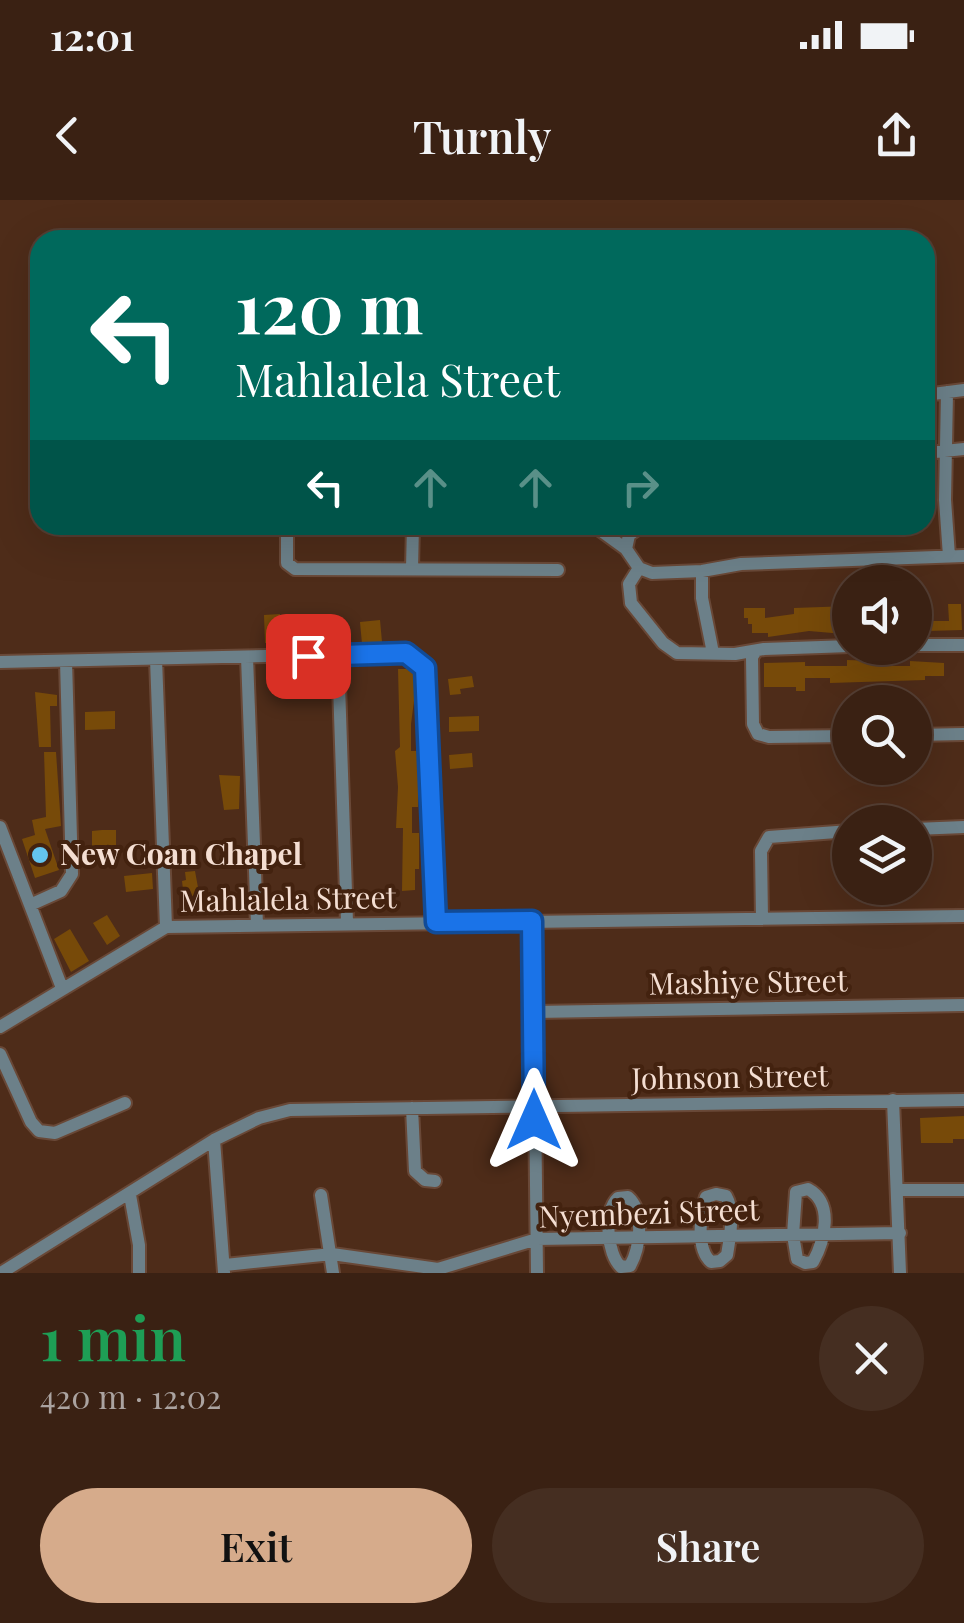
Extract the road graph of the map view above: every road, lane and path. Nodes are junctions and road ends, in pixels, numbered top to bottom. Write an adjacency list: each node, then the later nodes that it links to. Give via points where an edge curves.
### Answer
1 (964, 390): 2 (street)
2 (947, 392): 3 (street); 5 (street)
3 (935, 394)
4 (964, 449): 5 (street)
5 (946, 450): 6 (street); 12 (street)
6 (935, 452)
7 (287, 535): 14 (street, via 288,567)
8 (413, 535): 14 (street)
9 (607, 535): 11 (street)
10 (630, 535): 11 (street)
11 (626, 549): 13 (street)
12 (957, 556): 16 (street)
13 (639, 568): 16 (street); 21 (street, via 628,597 664,643 683,654)
14 (412, 569): 15 (street)
15 (558, 570)
16 (702, 571): 21 (street)
17 (964, 645): 18 (street)
18 (932, 646)
19 (832, 647): 20 (street)
20 (756, 651): 21 (street); 29 (street, via 758,734)
21 (713, 653)
22 (338, 655): 23 (street); 38 (street); 39 (street, via 406,653 420,661 428,680)
23 (248, 657): 24 (street); 40 (street)
24 (156, 659): 25 (street); 41 (street)
25 (66, 661): 26 (street); 34 (street, via 72,874 61,891)
26 (0, 662)
27 (964, 734): 28 (street)
28 (932, 735)
29 (832, 736)
30 (0, 828): 34 (street)
31 (964, 828): 32 (street)
32 (932, 829)
33 (832, 832): 36 (street, via 769,836 761,851)
34 (30, 905): 42 (street)
35 (964, 916): 36 (street, Mahlalela Street)
36 (762, 919): 37 (street, Mahlalela Street)
37 (532, 921): 39 (street, Mahlalela Street); 44 (street)
38 (347, 922): 39 (street, Mahlalela Street); 40 (street, Mahlalela Street)
39 (436, 922)
40 (256, 925): 41 (street, Mahlalela Street)
41 (166, 926): 42 (street, Mahlalela Street)
42 (62, 988): 45 (street, Mahlalela Street)
43 (964, 1005): 44 (street, Mashiye Street)
44 (534, 1012): 50 (street)
45 (0, 1027)
46 (0, 1054): 49 (street, via 39,1131 55,1132)
47 (893, 1100): 48 (street, Johnson Street); 50 (street, Johnson Street); 54 (street)
48 (964, 1100)
49 (124, 1103)
50 (534, 1106): 51 (street, Johnson Street); 65 (street)
51 (412, 1108): 52 (street, Johnson Street, via 290,1110); 53 (street, via 415,1171)
52 (214, 1140): 56 (street, Johnson Street); 67 (street)
53 (435, 1181)
54 (899, 1190): 55 (street); 58 (street)
55 (964, 1190)
56 (130, 1195): 69 (street, Johnson Street); 70 (street)
57 (321, 1195): 66 (street)
58 (900, 1234): 60 (street, Nyembezi Street); 73 (street)
59 (793, 1235): 60 (street, Nyembezi Street); 60 (street, via 797,1260 805,1264 813,1262); 60 (street, via 796,1192 808,1190 823,1204); 62 (street, Nyembezi Street)
60 (824, 1235)
61 (702, 1236): 62 (street, Nyembezi Street); 62 (street, via 711,1262 727,1255); 62 (street, via 703,1205 716,1194 730,1204); 63 (street, Nyembezi Street)
62 (730, 1236)
63 (637, 1237): 64 (street, Nyembezi Street); 64 (street, via 637,1254 620,1268); 64 (street, via 634,1202 618,1198)
64 (610, 1238): 65 (street, Nyembezi Street)
65 (537, 1239): 68 (street, Nyembezi Street); 72 (street)
66 (332, 1254): 67 (street, Nyembezi Street); 68 (street, Nyembezi Street); 71 (street)
67 (225, 1269)
68 (438, 1271)
69 (1, 1273)
70 (138, 1273)
71 (333, 1273)
72 (537, 1273)
73 (900, 1273)

